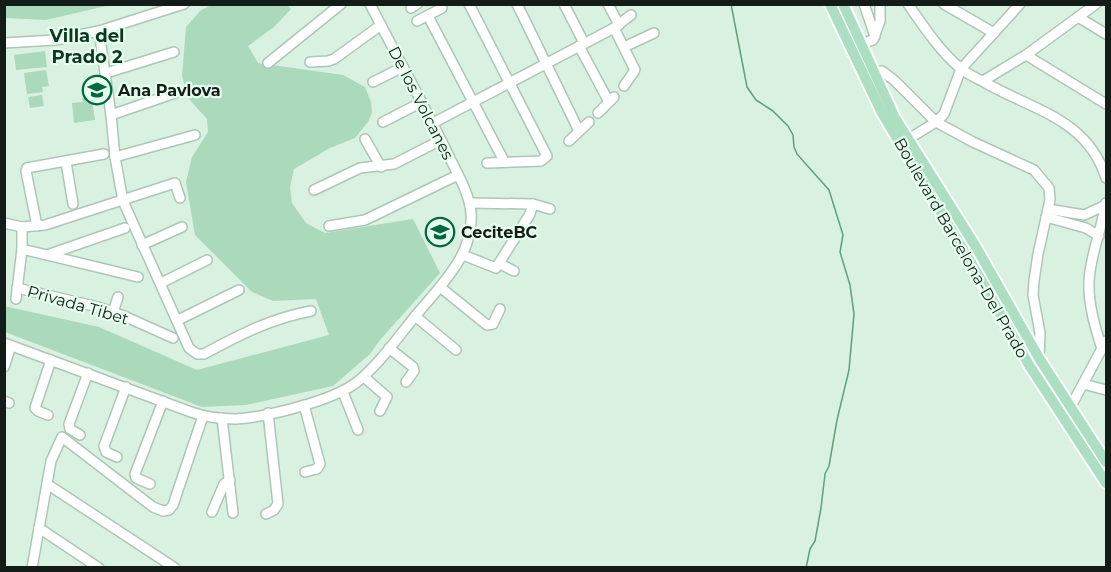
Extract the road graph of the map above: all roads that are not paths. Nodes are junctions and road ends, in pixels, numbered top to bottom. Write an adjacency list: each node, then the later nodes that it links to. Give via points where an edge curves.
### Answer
1 (184, 4): 23 (street)
2 (341, 4): 35 (street)
3 (370, 4): 21 (street, De los Volcanes)
4 (469, 4): 43 (street)
5 (517, 4): 36 (street)
6 (564, 4): 30 (street)
7 (608, 4): 22 (street)
8 (830, 4): 60 (main road, Boulevard Barcelona-Del Prado, via 867,84)
9 (843, 4): 28 (main road, Boulevard Barcelona-Del Prado)
10 (864, 4): 27 (street)
11 (880, 4): 27 (street)
12 (908, 4): 38 (street, via 933,41)
13 (944, 4): 25 (street)
14 (1020, 4): 25 (street)
15 (1096, 4): 19 (street)
16 (442, 8): 18 (street)
17 (631, 15): 22 (street)
18 (428, 16): 20 (street); 47 (street)
19 (1078, 17): 26 (street); 33 (street)
20 (417, 21)
21 (381, 25): 34 (street, via 334,59); 37 (street, De los Volcanes)
22 (617, 26): 30 (street); 31 (street)
23 (99, 31): 29 (street, via 42,42); 40 (street)
24 (654, 33): 31 (street)
25 (994, 33): 38 (street)
26 (1107, 34)
27 (875, 36): 28 (street, via 871,42)
28 (858, 41): 39 (main road, Boulevard Barcelona-Del Prado)
29 (4, 43)
30 (582, 45): 36 (street); 49 (street, via 611,99)
31 (624, 47): 44 (street, via 635,70)
32 (174, 52): 40 (street)
33 (1026, 55): 41 (street); 48 (street)
34 (310, 62)
35 (268, 63)
36 (546, 63): 43 (street); 55 (street)
37 (403, 67): 42 (street); 46 (street, De los Volcanes)
38 (962, 69): 41 (street); 53 (street, via 948,108)
39 (873, 72): 53 (street, via 882,71 894,80); 60 (main road, Boulevard Barcelona-Del Prado)
40 (106, 73): 50 (street)
41 (983, 81): 68 (street, via 1054,115 1083,137)
42 (373, 82)
43 (509, 83): 47 (street); 63 (street, via 547,154 541,161)
44 (624, 86)
45 (178, 92): 50 (street)
46 (422, 102): 51 (street); 54 (street, De los Volcanes)
47 (474, 102): 54 (street); 63 (street)
48 (1107, 104)
49 (598, 113)
50 (111, 115): 62 (street)
51 (383, 122)
52 (589, 122): 55 (street)
53 (936, 122): 60 (street); 77 (street, via 1034,170 1049,188)
54 (433, 123): 58 (street, De los Volcanes)
55 (579, 131): 59 (street)
56 (195, 135): 62 (street)
57 (365, 139): 66 (street)
58 (441, 140): 66 (street); 67 (street, De los Volcanes)
59 (569, 141)
60 (905, 141): 106 (main road, Boulevard Barcelona-Del Prado, via 976,247); 135 (main road, Boulevard Barcelona-Del Prado, via 1029,365)
61 (104, 154): 64 (street)
62 (115, 157): 71 (street)
63 (504, 161): 65 (street)
64 (66, 162): 73 (street); 79 (street, via 26,170)
65 (487, 163)
66 (381, 167): 69 (street, via 352,171)
67 (458, 175): 72 (street, De los Volcanes); 80 (street, via 365,220)
68 (1107, 177)
69 (314, 190)
70 (180, 198): 71 (street, via 175,183)
71 (123, 201): 79 (street); 85 (street)
72 (470, 203): 74 (street); 88 (street, via 470,235)
73 (73, 204)
74 (533, 204): 76 (street); 90 (street)
75 (1106, 204): 77 (street, via 1084,215); 84 (street)
76 (550, 209)
77 (1047, 213): 84 (street); 104 (street, via 1033,295)
78 (5, 222): 81 (street)
79 (37, 226): 81 (street)
80 (329, 226)
81 (22, 227): 86 (street)
82 (182, 227): 85 (street)
83 (125, 228): 87 (street)
84 (1099, 236): 108 (street, via 1089,293 1094,323)
85 (142, 245): 93 (street)
86 (22, 249): 87 (street); 95 (street)
87 (47, 255): 92 (street)
88 (463, 255): 90 (street); 94 (street)
89 (207, 260): 93 (street)
90 (498, 266): 91 (street)
91 (514, 271)
92 (138, 277)
93 (161, 283): 103 (street)
94 (440, 287): 99 (street, via 487,325 496,320); 102 (street)
95 (17, 288): 98 (street); 101 (street, Privada Tibet)
96 (239, 290): 103 (street)
97 (118, 297): 101 (street)
98 (16, 299)
99 (500, 309)
100 (311, 311): 103 (street, via 264,323 204,354 192,352)
101 (113, 312): 105 (street, Privada Tibet)
102 (415, 316): 109 (street); 110 (street)
103 (178, 320)
104 (1040, 333): 106 (street); 111 (street)
105 (172, 338)
106 (1027, 338): 111 (main road, Boulevard Barcelona-Del Prado)
107 (8, 345): 112 (street); 113 (street)
108 (1104, 345): 117 (street)
109 (390, 348): 115 (street); 116 (street, via 413,368)
110 (456, 350)
111 (1039, 358): 123 (main road, Boulevard Barcelona-Del Prado)
112 (51, 360): 114 (street); 126 (street, via 35,408)
113 (4, 367)
114 (88, 373): 118 (street); 130 (street, via 69,424)
115 (364, 376): 120 (street); 124 (street, via 387,397)
116 (406, 382)
117 (1083, 384): 119 (street); 123 (street)
118 (126, 387): 121 (street); 131 (street, via 104,446 106,452)
119 (1107, 390)
120 (343, 392): 122 (street); 129 (street)
121 (163, 402): 127 (street); 137 (street, via 135,474)
122 (304, 405): 125 (street); 133 (street, via 320,464)
123 (1070, 408): 132 (main road, Boulevard Barcelona-Del Prado)
124 (380, 411)
125 (268, 413): 128 (street); 140 (street, via 278,504)
126 (48, 415)
127 (203, 416): 128 (street); 136 (street, via 169,510 153,507 62,437 54,450)
128 (222, 418): 134 (street)
129 (358, 430)
130 (80, 435)
131 (117, 457)
132 (1107, 462)
133 (305, 472)
134 (230, 480): 138 (street, via 224,484); 139 (street)
135 (1107, 483)
136 (47, 484): 141 (street); 144 (street)
137 (150, 484)
138 (212, 512)
139 (233, 513)
140 (266, 514)
141 (39, 528): 142 (street); 143 (street)
142 (32, 567)
143 (99, 567)
144 (176, 567)

